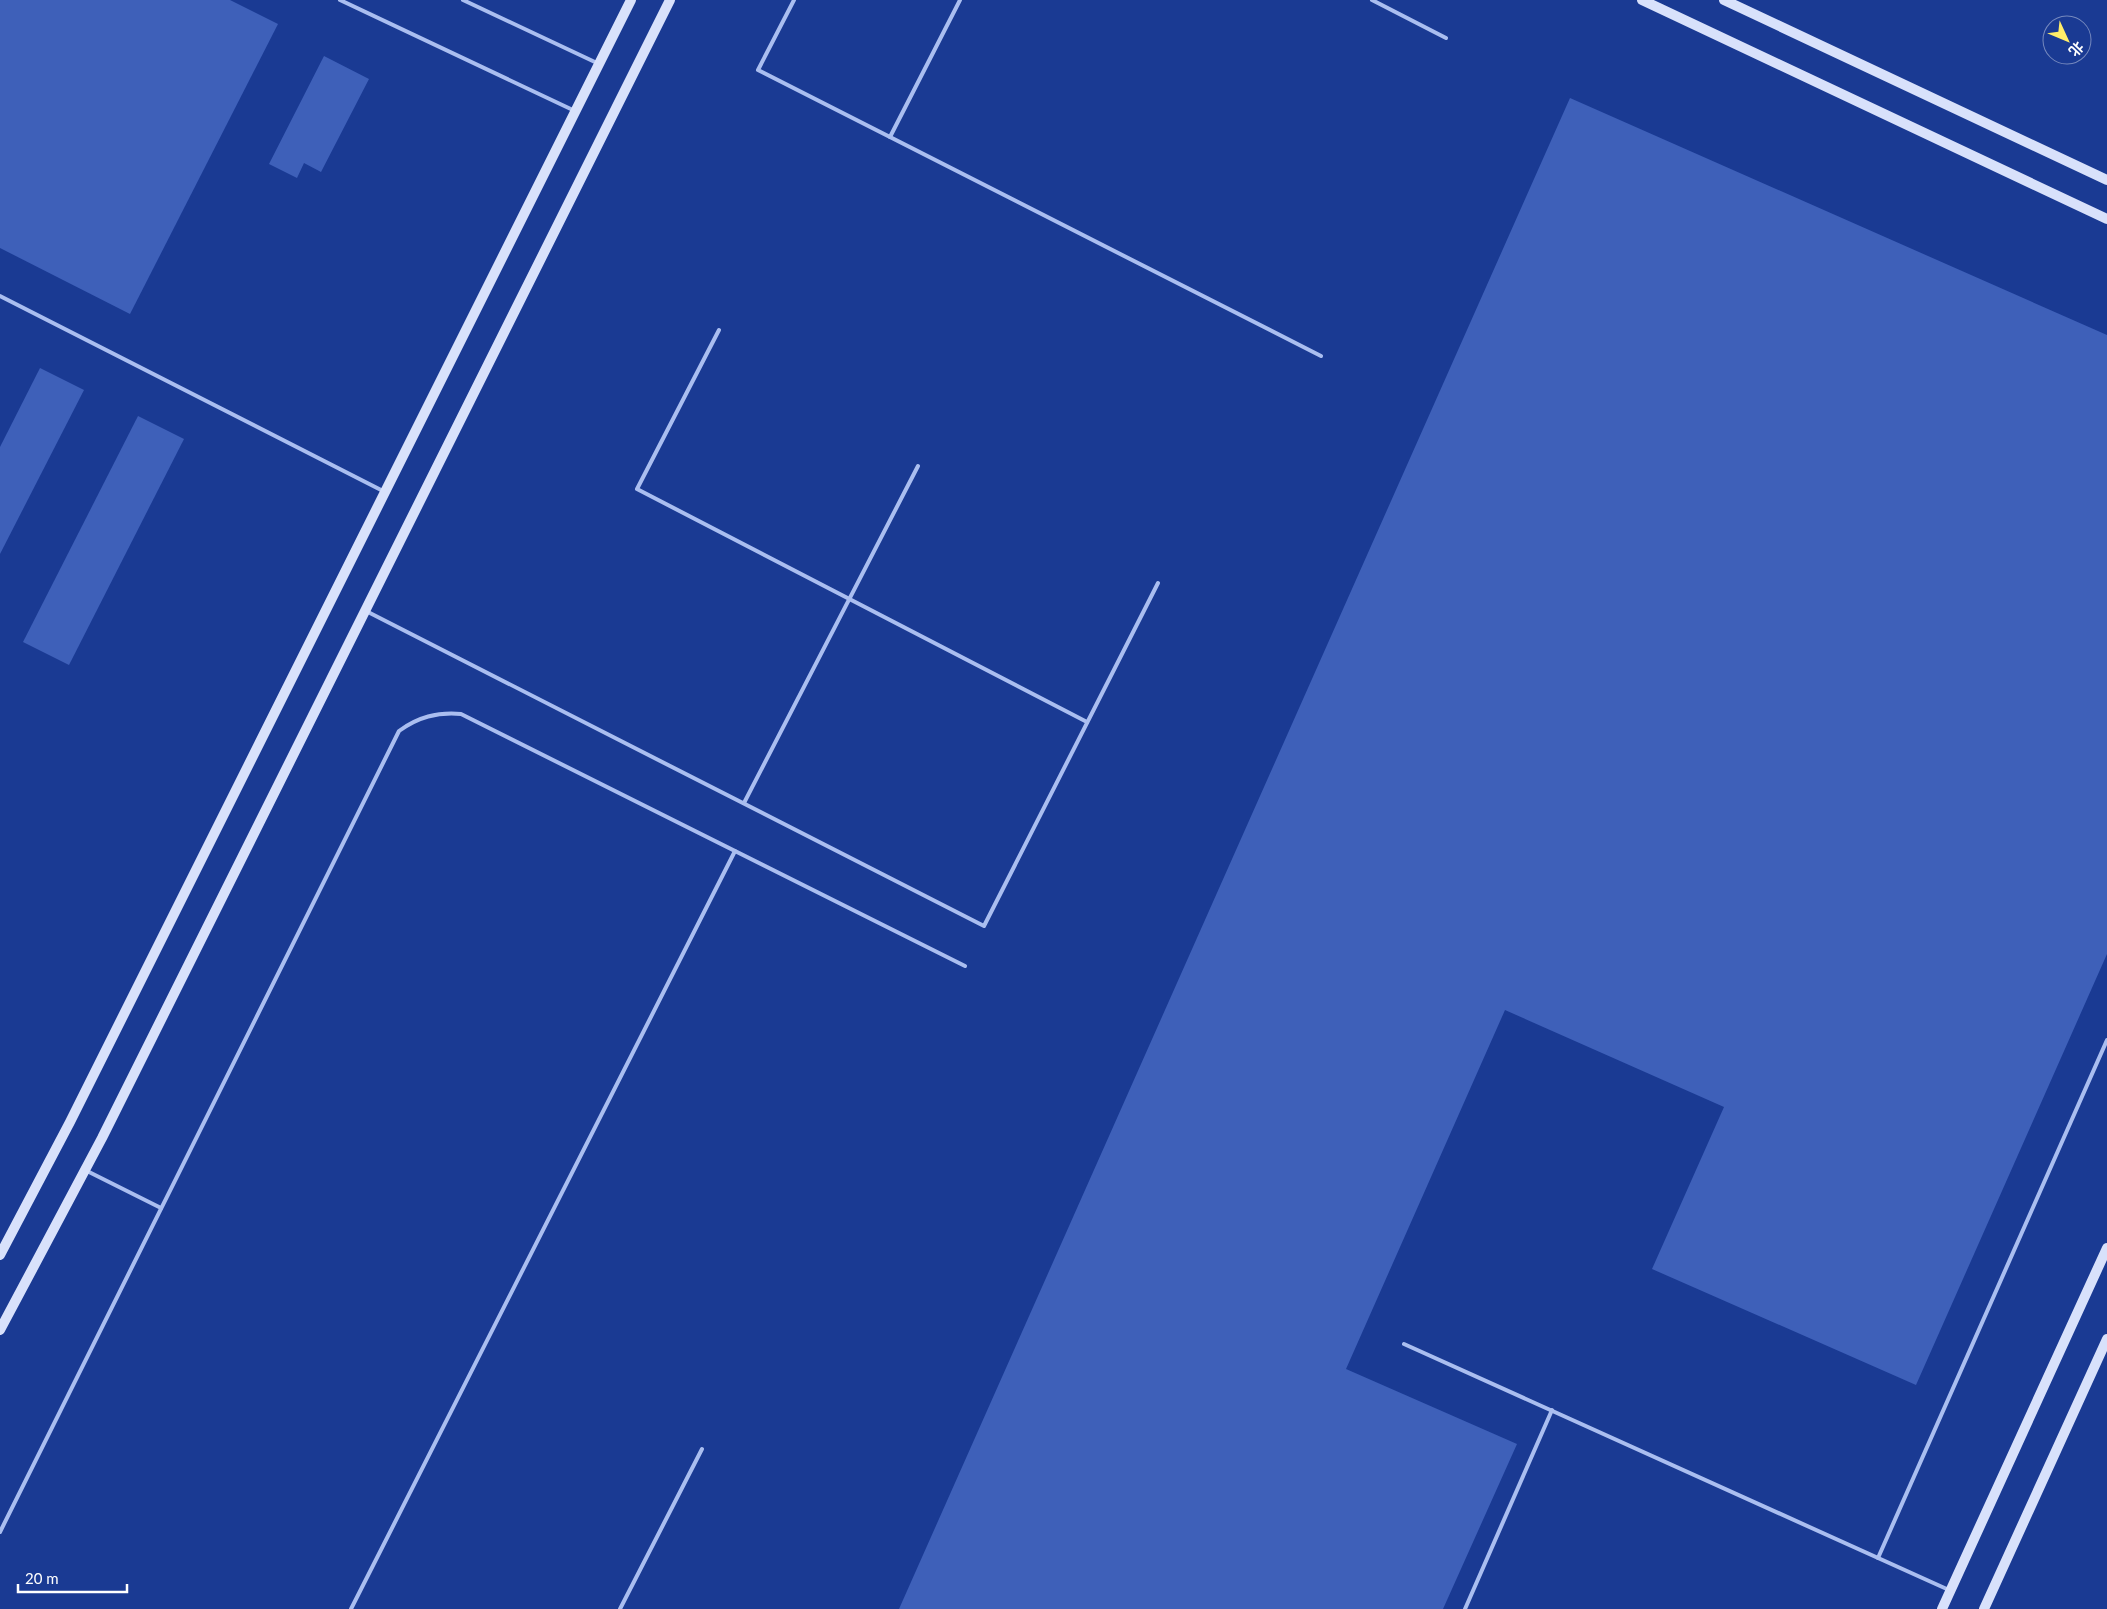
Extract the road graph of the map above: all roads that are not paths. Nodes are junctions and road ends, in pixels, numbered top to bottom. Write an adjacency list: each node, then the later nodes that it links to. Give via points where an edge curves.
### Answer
1 (340, 0): 12 (lane)
2 (463, 0): 11 (lane)
3 (631, 0): 11 (street)
4 (670, 0): 23 (street)
5 (794, 0): 13 (lane, via 758,70)
6 (960, 0): 13 (lane)
7 (1372, 0): 10 (lane)
8 (1642, 0): 15 (street)
9 (1724, 0): 14 (street)
10 (1446, 38)
11 (599, 64): 12 (street)
12 (575, 111): 20 (street)
13 (890, 137): 18 (lane)
14 (2107, 180)
15 (2107, 219)
16 (0, 296): 20 (lane)
17 (719, 330): 22 (lane, via 637,489)
18 (1321, 356)
19 (918, 466): 22 (lane)
20 (385, 492): 32 (street, via 70,1122)
21 (1158, 583): 24 (lane)
22 (850, 599): 24 (lane); 25 (lane)
23 (365, 610): 25 (lane); 29 (street)
24 (1088, 722): 25 (lane, via 984,926)
25 (744, 803)
26 (735, 851): 27 (lane); 30 (lane, via 460,714 438,714 411,722 399,730); 41 (lane)
27 (965, 966)
28 (2107, 1040): 39 (lane)
29 (84, 1170): 30 (lane); 33 (street)
30 (161, 1208): 38 (lane)
31 (2107, 1248): 40 (street)
32 (0, 1255)
33 (0, 1330)
34 (2107, 1339): 45 (street)
35 (1404, 1344): 36 (lane)
36 (1552, 1410): 39 (lane); 43 (lane)
37 (702, 1449): 42 (lane)
38 (0, 1532)
39 (1878, 1558): 40 (lane)
40 (1951, 1591): 44 (street)
41 (351, 1609)
42 (620, 1609)
43 (1465, 1609)
44 (1942, 1609)
45 (1984, 1609)

